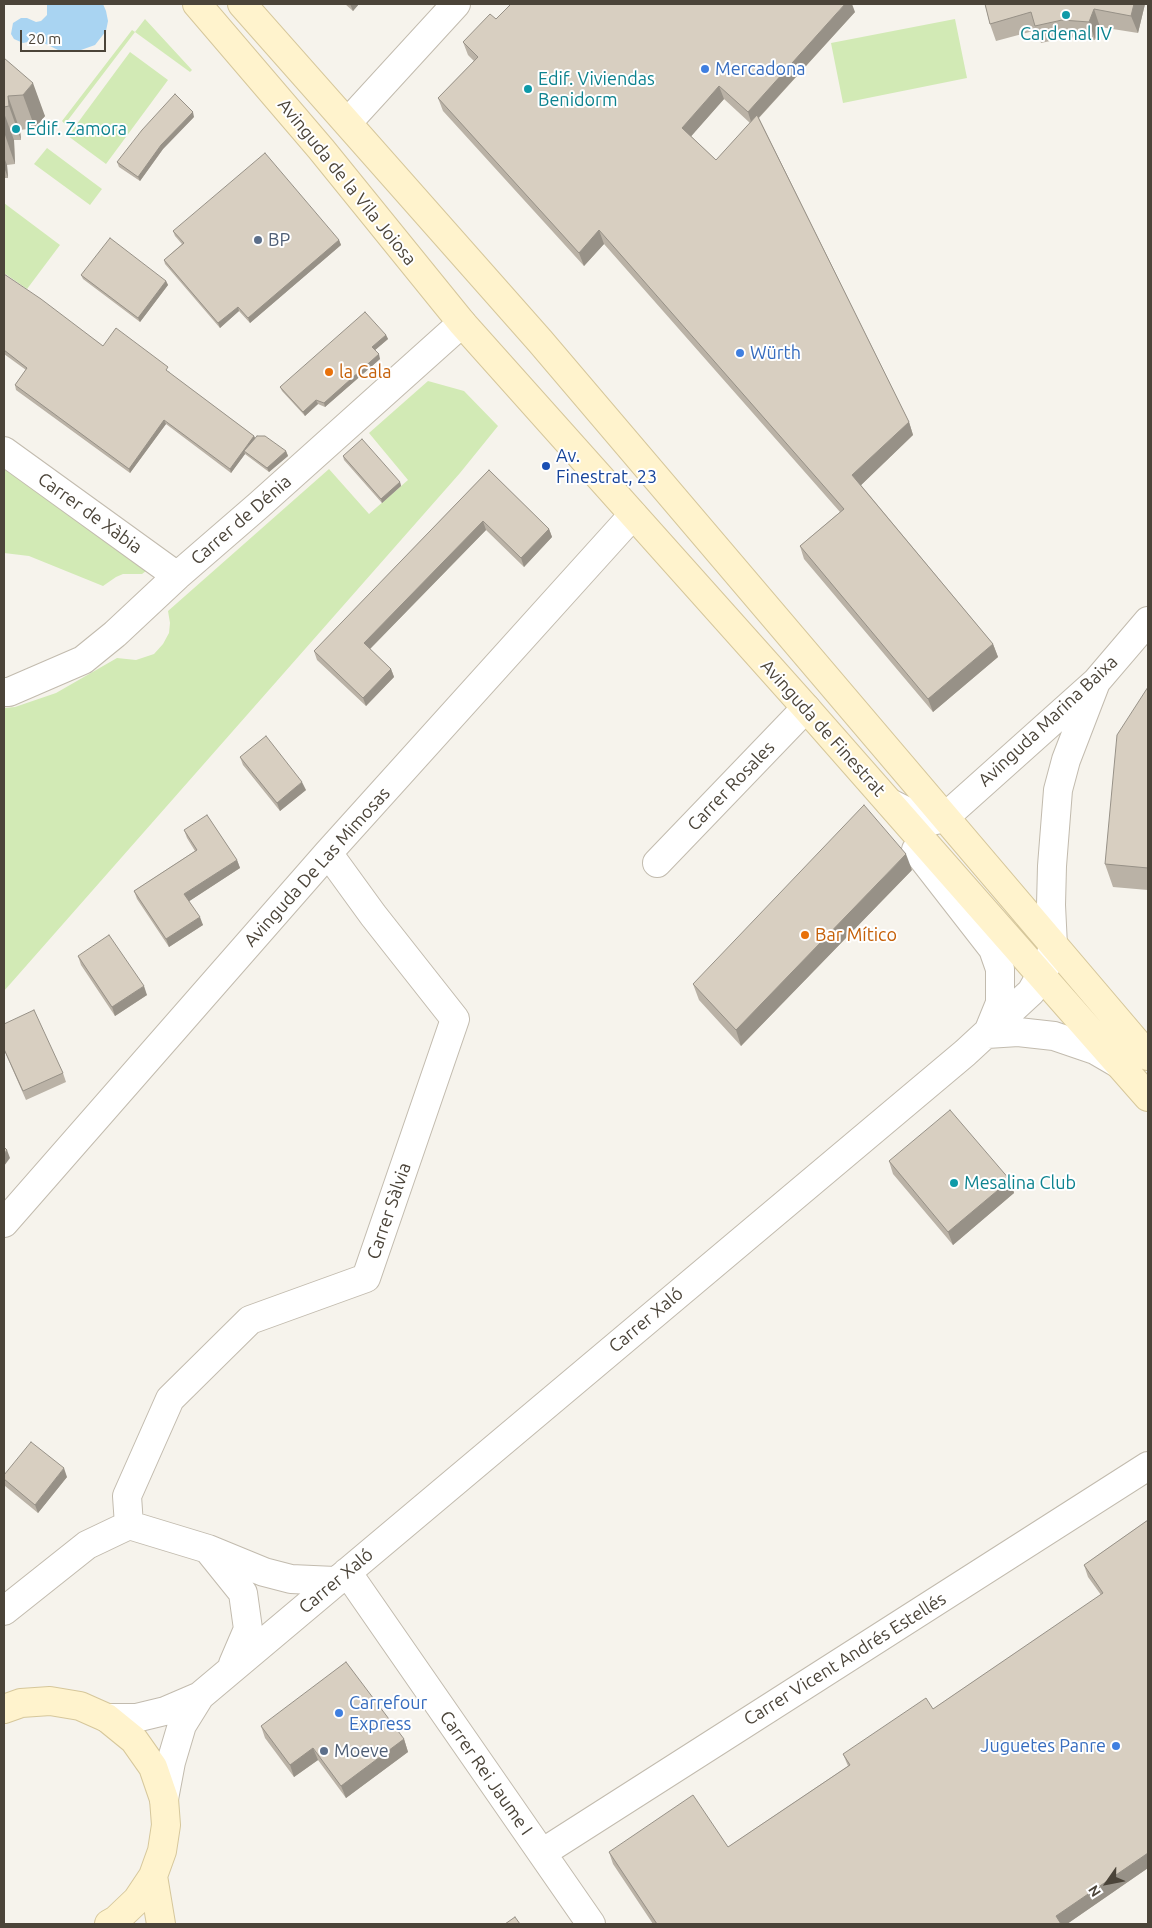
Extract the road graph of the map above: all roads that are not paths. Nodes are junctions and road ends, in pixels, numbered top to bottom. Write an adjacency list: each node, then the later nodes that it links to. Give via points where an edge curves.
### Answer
1 (197, 4): 4 (main road, Avinguda de la Vila Joiosa)
2 (242, 4): 5 (main road, Avinguda de la Vila Joiosa)
3 (456, 4): 5 (street)
4 (300, 124): 5 (main road, Avinguda de la Vila Joiosa, via 316,134 328,136); 6 (main road, Avinguda de la Vila Joiosa)
5 (342, 128): 6 (main road, Avinguda de la Vila Joiosa, via 337,152); 8 (main road, Avinguda de la Vila Joiosa)
6 (346, 180): 7 (main road, Avinguda de la Vila Joiosa)
7 (462, 323): 9 (main road, Avinguda de la Vila Joiosa); 12 (street, Carrer de Dénia)
8 (535, 336): 18 (main road, Avinguda de Finestrat)
9 (495, 361): 11 (main road, Avinguda de Finestrat)
10 (4, 451): 12 (street, Carrer de Xàbia)
11 (634, 515): 16 (main road, Avinguda de Finestrat); 19 (street, Avinguda De Las Mimosas)
12 (177, 576): 15 (street, Carrer de Dénia, via 83,660)
13 (1148, 621): 14 (street, Avinguda Marina Baixa)
14 (1096, 682): 18 (street, Avinguda Marina Baixa); 22 (street, via 1058,790 1051,904)
15 (4, 692)
16 (806, 708): 17 (main road, Avinguda de Finestrat); 20 (street, Carrer Rosales)
17 (890, 803): 18 (street, Avinguda de Finestrat, via 928,822); 21 (main road, Avinguda de Finestrat); 25 (street, via 907,837 993,949 1000,969)
18 (944, 818): 21 (street, via 940,829); 22 (main road, Avinguda de Finestrat)
19 (328, 853): 30 (street, Avinguda De Las Mimosas); 32 (street, Carrer Sàlvia, via 456,1019 366,1278 250,1320 170,1399 127,1496)
20 (657, 863)
21 (952, 874): 23 (main road, Avinguda de Finestrat)
22 (1054, 946): 23 (street, Carrer Xaló); 24 (main road, Avinguda de Finestrat)
23 (1042, 975): 24 (street); 25 (street, via 1013,982); 26 (street, Carrer Xaló, via 1031,992); 28 (main road, Avinguda de Finestrat)
24 (1084, 981): 27 (main road, Avinguda de Finestrat)
25 (1000, 1003): 26 (street)
26 (987, 1034): 28 (street, via 1018,1032 1054,1036 1095,1050); 34 (street, Carrer Xaló)
27 (1148, 1056)
28 (1119, 1064): 29 (main road, Avinguda de Finestrat)
29 (1148, 1097)
30 (4, 1223)
31 (1148, 1466): 41 (street, Carrer Vicent Andrés Estellés)
32 (129, 1524): 33 (street); 35 (street, via 87,1545)
33 (208, 1549): 34 (street, via 264,1572 291,1579); 36 (street, via 244,1593 248,1629)
34 (341, 1577): 36 (street, Carrer Xaló); 41 (street, Carrer Rei Jaume I)
35 (4, 1611)
36 (231, 1670): 37 (street, Carrer Xaló)
37 (200, 1696): 39 (street, Carrer Xaló, via 150,1715); 40 (street, Carrer Xaló, via 182,1725)
38 (4, 1708): 39 (main road, via 50,1701 80,1706)
39 (107, 1718): 40 (main road, via 134,1740 153,1767)
40 (164, 1799): 42 (main road, via 166,1825 162,1851)
41 (542, 1853): 45 (street, Carrer Rei Jaume I)
42 (153, 1876): 43 (main road, via 137,1900); 44 (main road)
43 (109, 1924)
44 (161, 1924)
45 (591, 1924)

